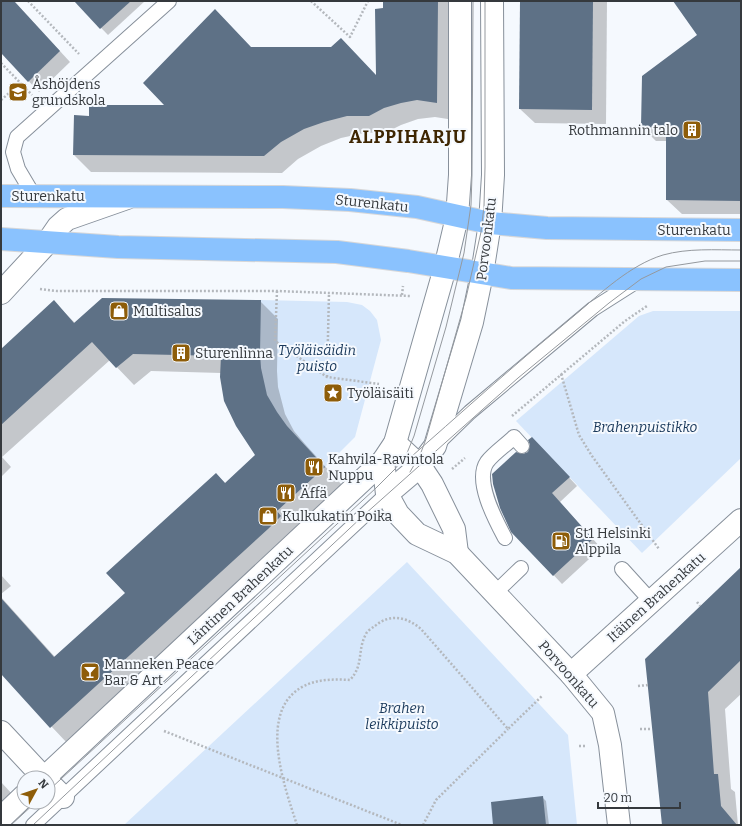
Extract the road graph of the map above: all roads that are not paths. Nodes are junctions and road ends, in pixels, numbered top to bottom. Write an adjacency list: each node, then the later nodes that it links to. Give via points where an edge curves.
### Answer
1 (168, 1): 5 (lane, via 17,137 13,152 18,169)
2 (460, 1): 7 (street, via 460,175)
3 (492, 1): 8 (street, Porvoonkatu, via 493,175)
4 (1, 196): 5 (main road, Sturenkatu)
5 (34, 196): 6 (main road, Sturenkatu)
6 (132, 196): 7 (main road, Sturenkatu, via 350,200 417,207); 11 (street, via 67,219)
7 (457, 217): 8 (main road, Sturenkatu); 12 (street)
8 (490, 223): 9 (main road, Sturenkatu, via 547,228); 13 (street, Porvoonkatu)
9 (741, 230)
10 (1, 240): 11 (main road)
11 (47, 243): 12 (main road, via 337,252); 16 (street)
12 (445, 268): 13 (main road); 17 (street)
13 (482, 274): 14 (main road, via 511,278); 18 (street, Porvoonkatu, via 472,322)
14 (641, 279): 15 (main road); 18 (lane, via 593,309 470,412)
15 (741, 280)
16 (6, 289)
17 (395, 444): 20 (street); 21 (street)
18 (435, 446): 21 (street, Porvoonkatu)
19 (522, 446): 24 (lane, via 514,437 487,463 484,476 486,497)
20 (383, 461): 22 (street, Porvoonkatu); 33 (street, Läntinen Brahenkatu)
21 (420, 466): 22 (street, Porvoonkatu); 25 (street, via 432,484 454,529)
22 (388, 494): 25 (street, Porvoonkatu, via 398,514 416,534); 34 (lane)
23 (741, 520): 29 (street, Itäinen Brahenkatu)
24 (505, 538)
25 (457, 553): 28 (street, Porvoonkatu)
26 (521, 568): 28 (lane)
27 (622, 569): 29 (lane)
28 (495, 593): 30 (street, Porvoonkatu)
29 (652, 602): 30 (street, Itäinen Brahenkatu)
30 (571, 674): 39 (street, Porvoonkatu, via 603,713 610,745)
31 (1, 732): 32 (street)
32 (37, 770)
33 (53, 770)
34 (56, 789)
35 (16, 804): 37 (street)
36 (42, 810): 38 (lane)
37 (1, 818)
38 (33, 825)
39 (619, 825)

